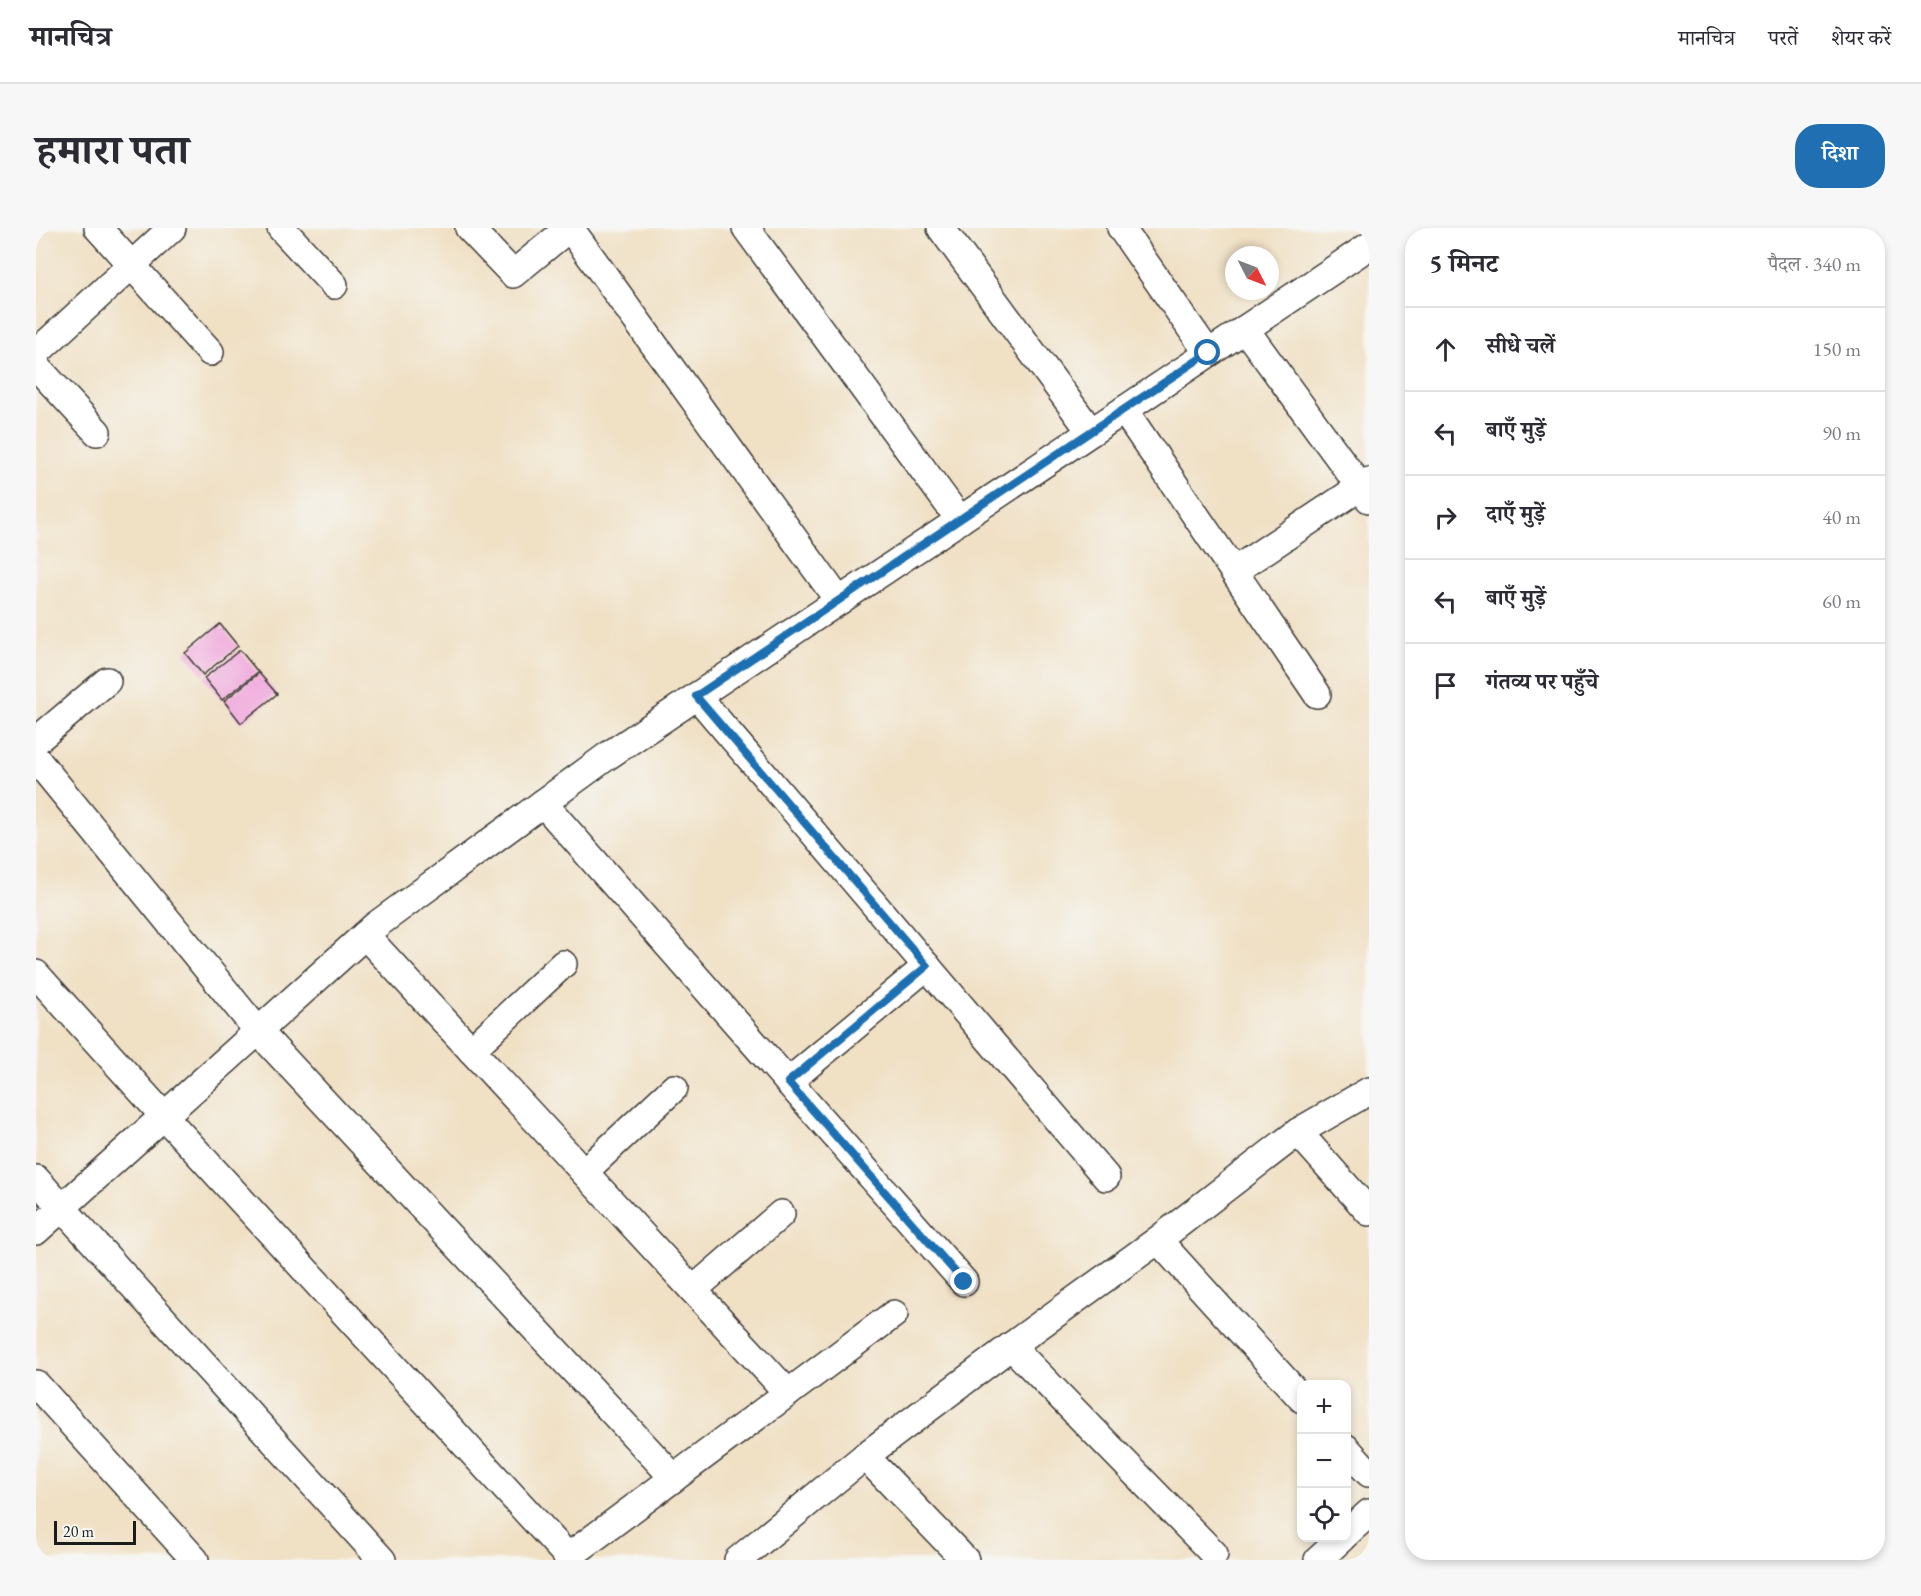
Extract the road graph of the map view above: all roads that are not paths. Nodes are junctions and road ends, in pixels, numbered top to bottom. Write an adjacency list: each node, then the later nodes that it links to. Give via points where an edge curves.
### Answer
1 (98, 228): 10 (street)
2 (172, 228): 10 (street)
3 (281, 228): 11 (street)
4 (469, 228): 5 (street, via 513,274)
5 (570, 228): 23 (street)
6 (746, 228): 21 (street)
7 (941, 228): 19 (street)
8 (1121, 228): 15 (street)
9 (1369, 246): 12 (street)
10 (132, 264): 13 (street); 14 (street)
11 (334, 285)
12 (1245, 329): 15 (street); 20 (street)
13 (210, 352)
14 (36, 353)
15 (1208, 353): 17 (street)
16 (36, 366): 18 (street)
17 (1124, 410): 19 (street); 22 (street)
18 (97, 432)
19 (1091, 432): 21 (street)
20 (1366, 489): 22 (street)
21 (960, 520): 23 (street)
22 (1234, 571): 25 (street)
23 (839, 601): 26 (street)
24 (107, 681): 27 (street)
25 (1317, 694)
26 (696, 696): 29 (street); 32 (street)
27 (36, 741)
28 (36, 759): 34 (street)
29 (543, 803): 30 (street); 36 (street)
30 (365, 935): 34 (street); 35 (street)
31 (563, 964): 35 (street)
32 (927, 966): 36 (street); 42 (street)
33 (36, 974): 39 (street)
34 (258, 1031): 39 (street); 59 (street)
35 (471, 1050): 41 (street)
36 (788, 1082): 49 (street)
37 (675, 1088): 41 (street)
38 (1369, 1090): 40 (street)
39 (163, 1115): 44 (street); 65 (street)
40 (1298, 1132): 45 (street); 48 (street)
41 (584, 1172): 50 (street)
42 (1106, 1177)
43 (36, 1179): 44 (street)
44 (62, 1207): 47 (street); 67 (street)
45 (1369, 1212)
46 (781, 1214): 50 (street)
47 (36, 1231)
48 (1158, 1240): 52 (street); 55 (street)
49 (964, 1282)
50 (693, 1290): 54 (street)
51 (894, 1314): 54 (street)
52 (1011, 1346): 57 (street); 63 (street)
53 (36, 1384): 66 (street)
54 (788, 1393): 59 (street)
55 (1297, 1393)
56 (1351, 1453): 58 (street)
57 (865, 1456): 64 (street); 68 (street)
58 (1369, 1473)
59 (674, 1478): 65 (street)
60 (1369, 1513): 61 (street)
61 (1351, 1530)
62 (1338, 1542): 69 (street)
63 (1214, 1554)
64 (751, 1556)
65 (570, 1558)
66 (195, 1560)
67 (382, 1560)
68 (965, 1560)
69 (1318, 1560)

